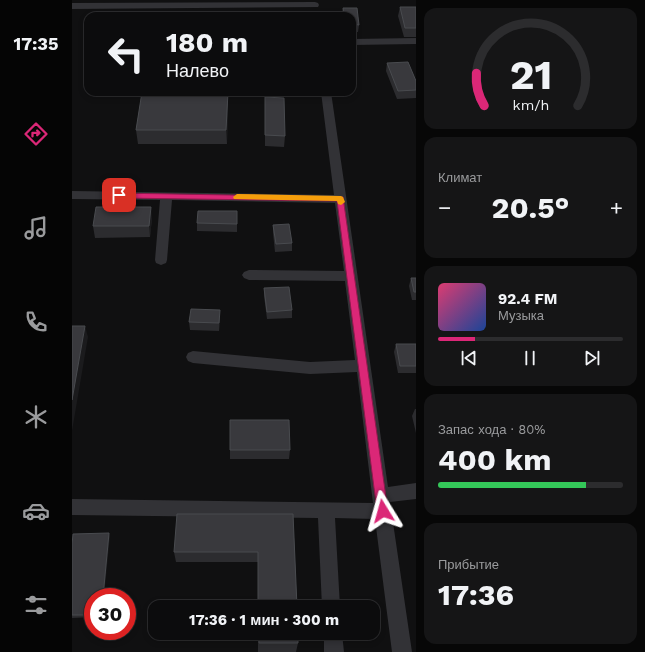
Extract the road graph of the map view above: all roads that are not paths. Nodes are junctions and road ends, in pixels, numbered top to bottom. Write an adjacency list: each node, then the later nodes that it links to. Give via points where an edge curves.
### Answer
1 (314, 3): 2 (street)
2 (72, 6)
3 (416, 41): 4 (street)
4 (356, 42)
5 (327, 96): 8 (street)
6 (72, 194): 7 (street)
7 (166, 196): 8 (street); 9 (street)
8 (341, 199): 11 (street)
9 (161, 260)
10 (249, 275): 11 (street)
11 (351, 276): 13 (street)
12 (192, 357): 13 (street, via 310,368)
13 (363, 366): 15 (street)
14 (416, 491): 15 (street)
15 (382, 504): 17 (street); 21 (street)
16 (72, 507): 17 (street)
17 (326, 510): 18 (street)
18 (331, 600)
19 (333, 640): 20 (street)
20 (334, 652)
21 (402, 652)

